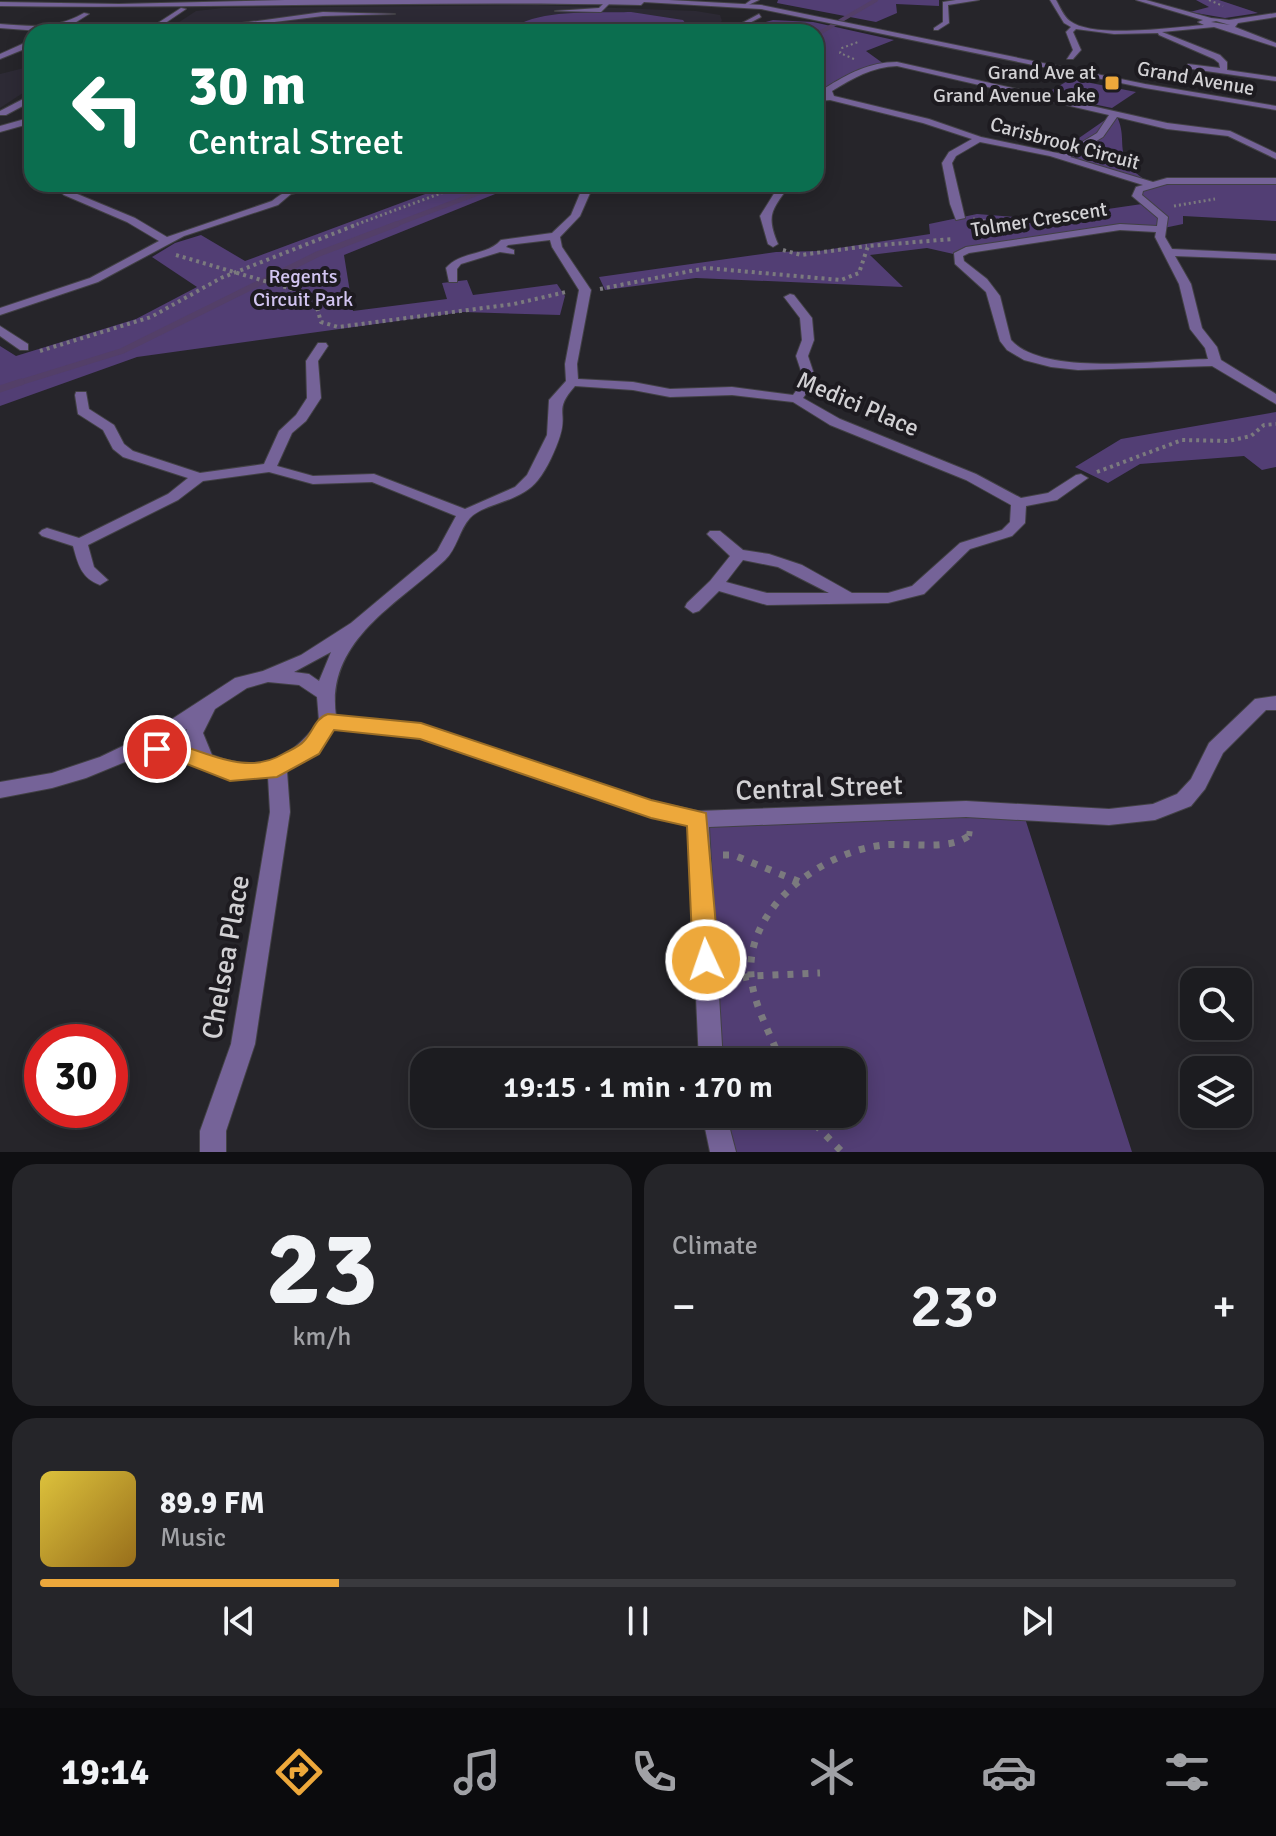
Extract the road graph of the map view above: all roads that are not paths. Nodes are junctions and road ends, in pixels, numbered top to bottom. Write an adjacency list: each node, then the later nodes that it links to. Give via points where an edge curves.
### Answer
1 (565, 0): 8 (street, Grand Avenue); 11 (street, Grand Avenue)
2 (634, 0): 12 (street, Grand Avenue)
3 (756, 0): 12 (street)
4 (976, 0): 29 (street, via 945,3 946,23)
5 (1045, 0): 6 (street)
6 (1053, 0): 27 (street)
7 (1139, 0): 18 (street)
8 (609, 1): 12 (street, Grand Avenue); 14 (lane, via 601,10)
9 (0, 4): 10 (street, Grand Avenue)
10 (168, 5): 11 (street, Grand Avenue); 20 (street)
11 (189, 5): 21 (street)
12 (740, 10): 13 (street, Grand Avenue); 23 (street)
13 (765, 10): 24 (street); 41 (street, Grand Avenue)
14 (558, 11)
15 (86, 14): 19 (street)
16 (392, 14): 22 (lane, via 323,14)
17 (1276, 15): 25 (street)
18 (1207, 23): 25 (street); 30 (street)
19 (68, 24)
20 (143, 24)
21 (159, 24)
22 (243, 24)
23 (734, 24)
24 (742, 24)
25 (1230, 25): 31 (street)
26 (0, 26): 28 (street)
27 (1075, 27): 30 (street); 34 (street, via 1069,32 1077,50)
28 (24, 28)
29 (936, 29)
30 (1156, 31): 36 (street, via 1217,57)
31 (1276, 45)
32 (24, 47): 33 (street)
33 (5, 56)
34 (1070, 57)
35 (1188, 66): 36 (street)
36 (1224, 69): 37 (street)
37 (1276, 79)
38 (824, 98): 39 (street, Carisbrook Circuit)
39 (830, 98): 42 (street, Carisbrook Circuit, via 828,90 874,65 897,64); 47 (street, Carisbrook Circuit)
40 (24, 102): 43 (street)
41 (1276, 108)
42 (1115, 113): 48 (street, Carisbrook Circuit, via 1230,134); 49 (street, via 1100,135)
43 (2, 114): 44 (street)
44 (24, 115)
45 (24, 120): 46 (street)
46 (4, 130)
47 (979, 139): 49 (street, Carisbrook Circuit); 56 (street, via 952,154 947,163)
48 (1276, 156)
49 (1063, 157): 51 (street, Carisbrook Circuit)
50 (1276, 181): 51 (street, Carisbrook Circuit)
51 (1150, 184): 57 (street, via 1137,196 1163,217)
52 (66, 192): 59 (street)
53 (283, 192): 59 (street, via 275,203)
54 (586, 192): 58 (street, via 575,216)
55 (777, 192): 60 (street, via 769,201 764,226)
56 (960, 218)
57 (1159, 229): 61 (street); 69 (street, Tolmer Crescent, via 1120,227 966,250 958,255 959,262 992,292 998,327 1011,347 1031,358 1143,367)
58 (555, 236): 63 (street, via 505,242 505,250 457,262 451,268); 70 (street, via 585,290)
59 (165, 240): 65 (street, via 94,280)
60 (773, 244)
61 (1168, 252): 62 (street); 69 (street, via 1185,284 1196,329 1211,347)
62 (1276, 257)
63 (453, 280)
64 (790, 297): 72 (street, via 806,318 808,340 802,356 810,380)
65 (0, 312)
66 (0, 330): 68 (street)
67 (322, 346): 74 (street, via 312,361 314,398 286,431)
68 (30, 350)
69 (1215, 362): 73 (street)
70 (572, 382): 72 (street, Medici Place); 78 (street, via 556,400 554,435 533,477 520,490)
71 (81, 395): 75 (street, via 83,411 109,428 128,454)
72 (796, 399): 77 (street, Medici Place, via 835,422 971,477)
73 (1276, 400)
74 (269, 468): 75 (street); 78 (street, via 313,480 374,478)
75 (199, 477): 81 (street, via 173,497)
76 (1081, 478): 77 (street, via 1052,497)
77 (1019, 503): 85 (street, via 1017,523 1007,533 965,546 918,590 888,598)
78 (465, 514): 87 (street, via 443,554)
79 (47, 533): 81 (street)
80 (715, 534): 82 (street)
81 (80, 543): 83 (street, via 87,569)
82 (739, 555): 84 (street); 85 (street, via 762,555 808,571)
83 (100, 580)
84 (716, 585): 85 (street, via 767,599); 86 (street)
85 (848, 598)
86 (693, 607)
87 (357, 627): 88 (street); 89 (street, via 339,652)
88 (268, 676): 89 (street, via 303,679); 91 (street, via 241,683)
89 (323, 692): 92 (street)
90 (1276, 703): 97 (street, Central Street, via 1261,704 1216,748 1184,800 1155,812 1109,817 966,809)
91 (208, 705): 93 (street); 94 (street, via 194,733)
92 (328, 722): 95 (street, via 311,748); 97 (street, Central Street, via 421,731 651,809)
93 (138, 747): 94 (street); 96 (street, via 75,773)
94 (204, 760): 95 (street, via 230,773)
95 (277, 768): 100 (street, Chelsea Place, via 280,812 243,1044 213,1131)
96 (0, 790)
97 (698, 819): 98 (street)
98 (710, 1048)
99 (717, 1128): 101 (street)
100 (213, 1152)
101 (723, 1152)

